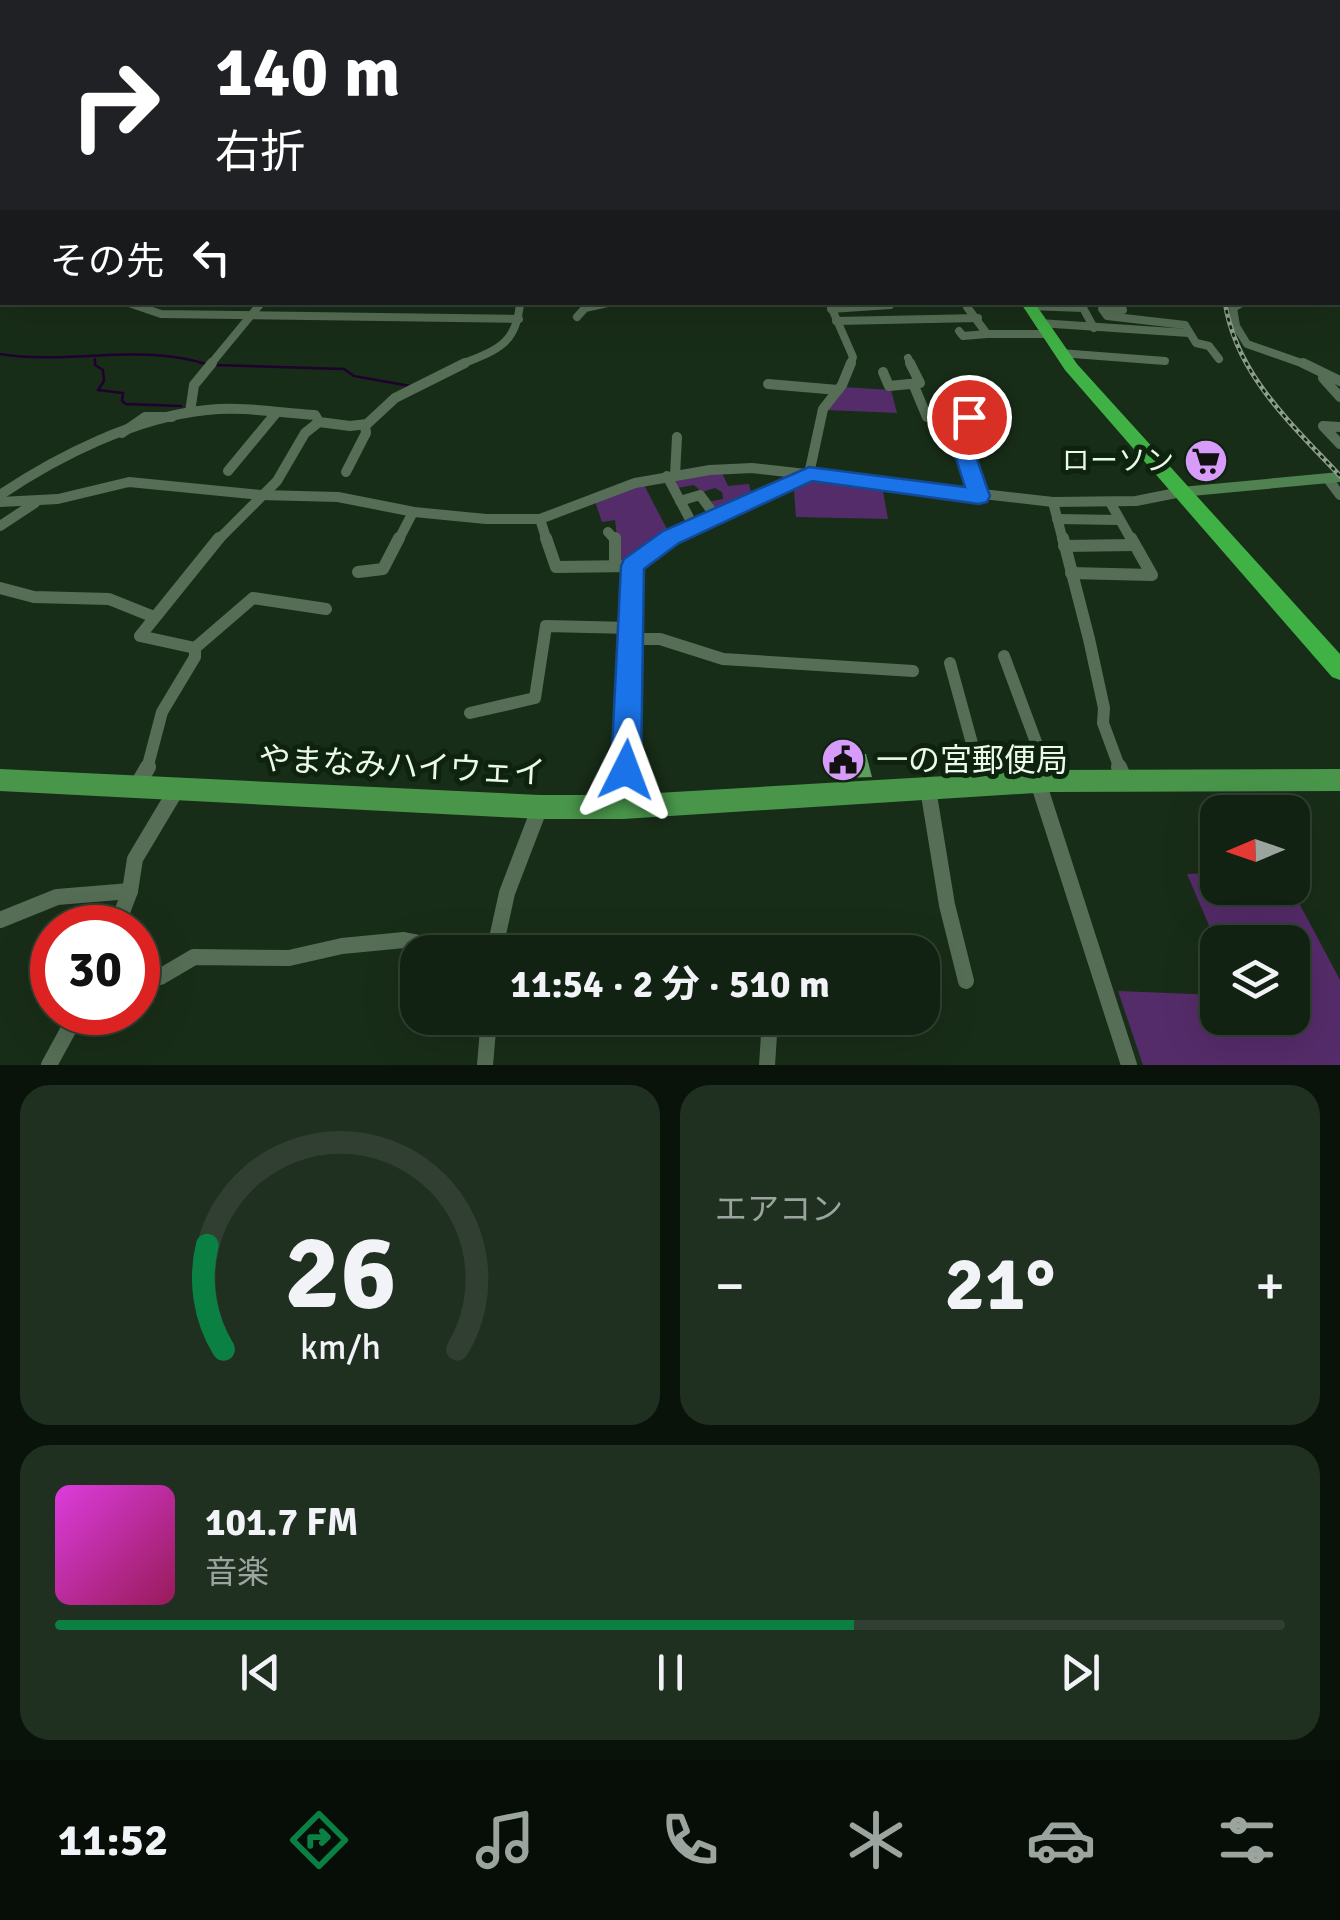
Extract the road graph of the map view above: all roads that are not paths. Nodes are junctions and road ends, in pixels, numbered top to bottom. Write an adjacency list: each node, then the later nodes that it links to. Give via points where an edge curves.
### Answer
1 (135, 305): 11 (street, via 161,314)
2 (260, 305): 11 (street)
3 (520, 305): 14 (street)
4 (598, 305): 12 (street)
5 (890, 305): 9 (street)
6 (1081, 305): 10 (street); 15 (street)
7 (1238, 305): 25 (street, via 1232,308 1239,338 1302,361)
8 (967, 307): 13 (street)
9 (832, 311): 13 (street); 29 (street, via 853,357)
10 (1035, 316): 15 (street); 19 (street); 20 (highway)
11 (250, 317): 14 (street); 32 (street, via 194,384)
12 (577, 317)
13 (978, 318): 19 (street)
14 (519, 319): 36 (street, via 504,347 398,396)
15 (1094, 328): 16 (street)
16 (1124, 329): 18 (street); 18 (street, via 1121,314 1186,325)
17 (960, 331): 19 (street)
18 (1190, 333): 22 (street)
19 (988, 334)
20 (1060, 353): 23 (street); 45 (highway)
21 (908, 358): 28 (street, via 920,382)
22 (1219, 360)
23 (1165, 361)
24 (883, 372): 28 (street, via 889,386)
25 (1322, 376): 26 (street); 31 (street)
26 (1340, 381)
27 (768, 384): 29 (street)
28 (914, 386): 34 (street, via 927,417)
29 (838, 390): 42 (street, via 816,426)
30 (957, 390): 34 (street, via 970,413)
31 (1340, 397)
32 (190, 412): 33 (street); 49 (street, via 136,421 119,436 32,474)
33 (276, 413): 35 (street, via 315,415); 40 (street)
34 (952, 417): 48 (street)
35 (320, 422): 36 (street); 46 (street)
36 (365, 425): 41 (street)
37 (1340, 427): 39 (street, via 1324,426)
38 (677, 437): 43 (street)
39 (1340, 444)
40 (228, 471)
41 (346, 472)
42 (809, 474): 43 (street, via 752,468); 48 (street); 56 (street)
43 (671, 476): 50 (street); 55 (street)
44 (1334, 478): 45 (street); 47 (street)
45 (1180, 492): 52 (street); 75 (highway)
46 (261, 495): 53 (street, via 129,482); 54 (street, via 338,497); 70 (street)
47 (1340, 495)
48 (979, 496): 51 (street)
49 (0, 498): 53 (street)
50 (680, 500): 56 (street, via 700,495); 60 (street)
51 (1053, 502): 52 (street); 57 (street)
52 (1110, 502): 58 (street)
53 (35, 503): 59 (street)
54 (412, 512): 55 (street); 66 (street, via 384,569)
55 (540, 518): 64 (street, via 556,567)
56 (716, 518): 60 (street)
57 (1057, 519): 58 (street); 63 (street)
58 (1119, 520): 62 (street)
59 (0, 526)
60 (694, 527): 65 (street)
61 (608, 532): 64 (street, via 616,539)
62 (1133, 545): 63 (street); 67 (street, via 1152,574)
63 (1064, 546): 67 (street)
64 (616, 566): 65 (street)
65 (632, 566): 71 (street)
66 (358, 572)
67 (1070, 574): 78 (street, via 1106,734)
68 (0, 588): 70 (street, via 34,597 109,600)
69 (326, 608): 72 (street, via 254,598)
70 (154, 618): 72 (street, via 140,636)
71 (631, 633): 76 (street, via 662,636 723,659); 77 (street, via 546,626 535,698); 87 (street)
72 (195, 648): 82 (street, via 162,712 152,760)
73 (1004, 656): 81 (street)
74 (950, 664): 83 (street)
75 (1340, 670)
76 (913, 671)
77 (470, 713)
78 (1124, 778): 80 (main road, やまなみハイウェイ); 81 (main road, やまなみハイウェイ)
79 (0, 780): 82 (main road, やまなみハイウェイ)
80 (1340, 780)
81 (1044, 781): 83 (main road, やまなみハイウェイ); 101 (street)
82 (138, 784): 84 (main road, やまなみハイウェイ)
83 (983, 785): 85 (main road, やまなみハイウェイ)
84 (178, 787): 86 (main road, やまなみハイウェイ); 88 (street, via 135,860)
85 (928, 789): 87 (main road, やまなみハイウェイ); 94 (street)
86 (540, 807): 87 (main road, やまなみハイウェイ); 91 (street)
87 (623, 807)
88 (130, 891): 89 (street); 90 (street, via 57,897)
89 (125, 905)
90 (0, 920)
91 (497, 935)
92 (400, 940): 93 (street, via 289,958 194,957)
93 (160, 978)
94 (966, 981)
95 (65, 1035): 98 (street)
96 (488, 1035): 99 (street)
97 (768, 1035): 100 (street)
98 (49, 1065)
99 (485, 1065)
100 (767, 1065)
101 (1129, 1065)

